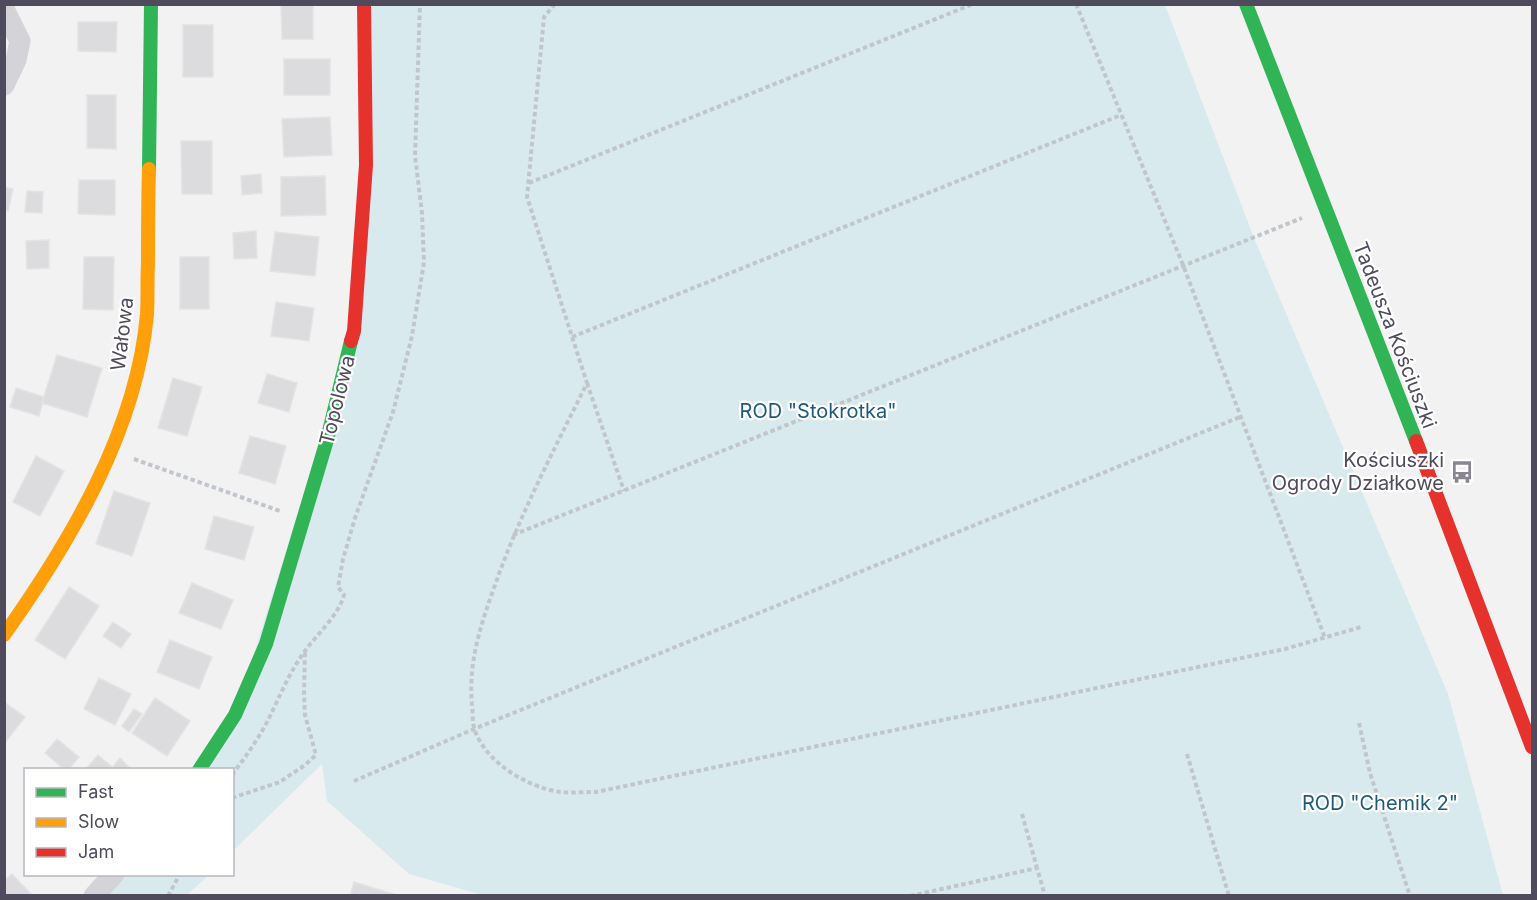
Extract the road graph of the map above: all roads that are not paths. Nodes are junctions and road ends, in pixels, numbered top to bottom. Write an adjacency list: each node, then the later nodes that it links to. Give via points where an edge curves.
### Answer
1 (151, 4): 6 (street, Wałowa, via 147,314 139,367 131,399 88,499 45,577)
2 (364, 4): 8 (street, Topolowa, via 366,165 354,330 327,440 266,644 235,715)
3 (1246, 4): 7 (street, Tadeusza Kościuszki)
4 (4, 9): 5 (street, via 20,41)
5 (4, 85)
6 (4, 635)
7 (1533, 747)
8 (200, 768)
9 (112, 876): 10 (street)
10 (94, 896)

